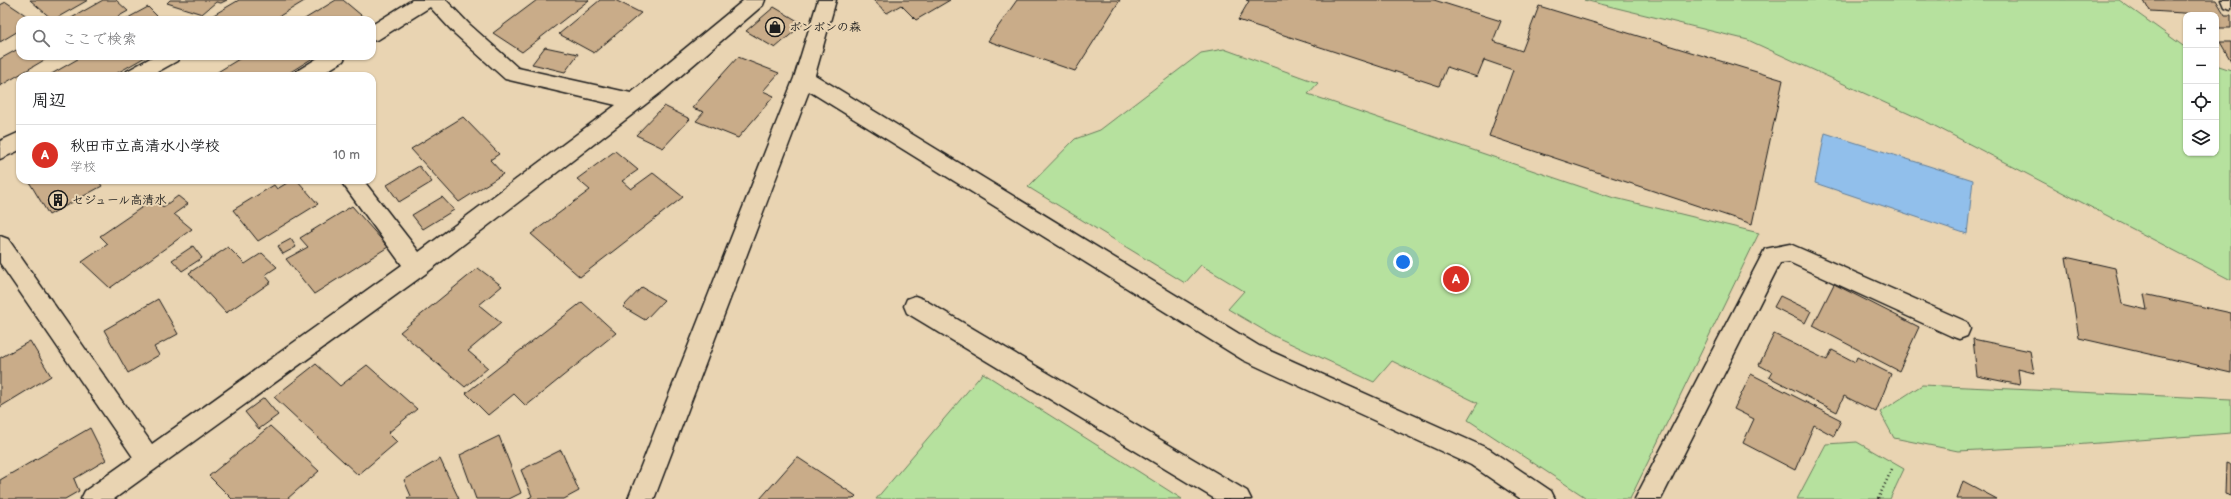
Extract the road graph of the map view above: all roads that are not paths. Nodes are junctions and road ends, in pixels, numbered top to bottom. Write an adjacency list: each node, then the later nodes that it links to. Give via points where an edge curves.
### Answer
1 (426, 0): 5 (street)
2 (436, 0): 11 (street, via 462,29 512,74)
3 (756, 0): 11 (street)
4 (827, 0): 10 (street)
5 (376, 31)
6 (163, 60): 8 (street)
7 (330, 60): 9 (street)
8 (141, 72)
9 (310, 72)
10 (804, 78): 21 (street); 23 (street, via 1251,353 1480,457)
11 (635, 102): 16 (street)
12 (16, 142): 13 (street)
13 (0, 151)
14 (354, 184): 16 (street)
15 (0, 245): 19 (street)
16 (417, 267): 19 (street)
17 (916, 306): 22 (street)
18 (1959, 328): 24 (street, via 1790,253 1774,255)
19 (149, 460): 20 (street)
20 (94, 499)
21 (641, 499)
22 (1238, 499)
23 (1542, 499)
24 (1648, 499)

